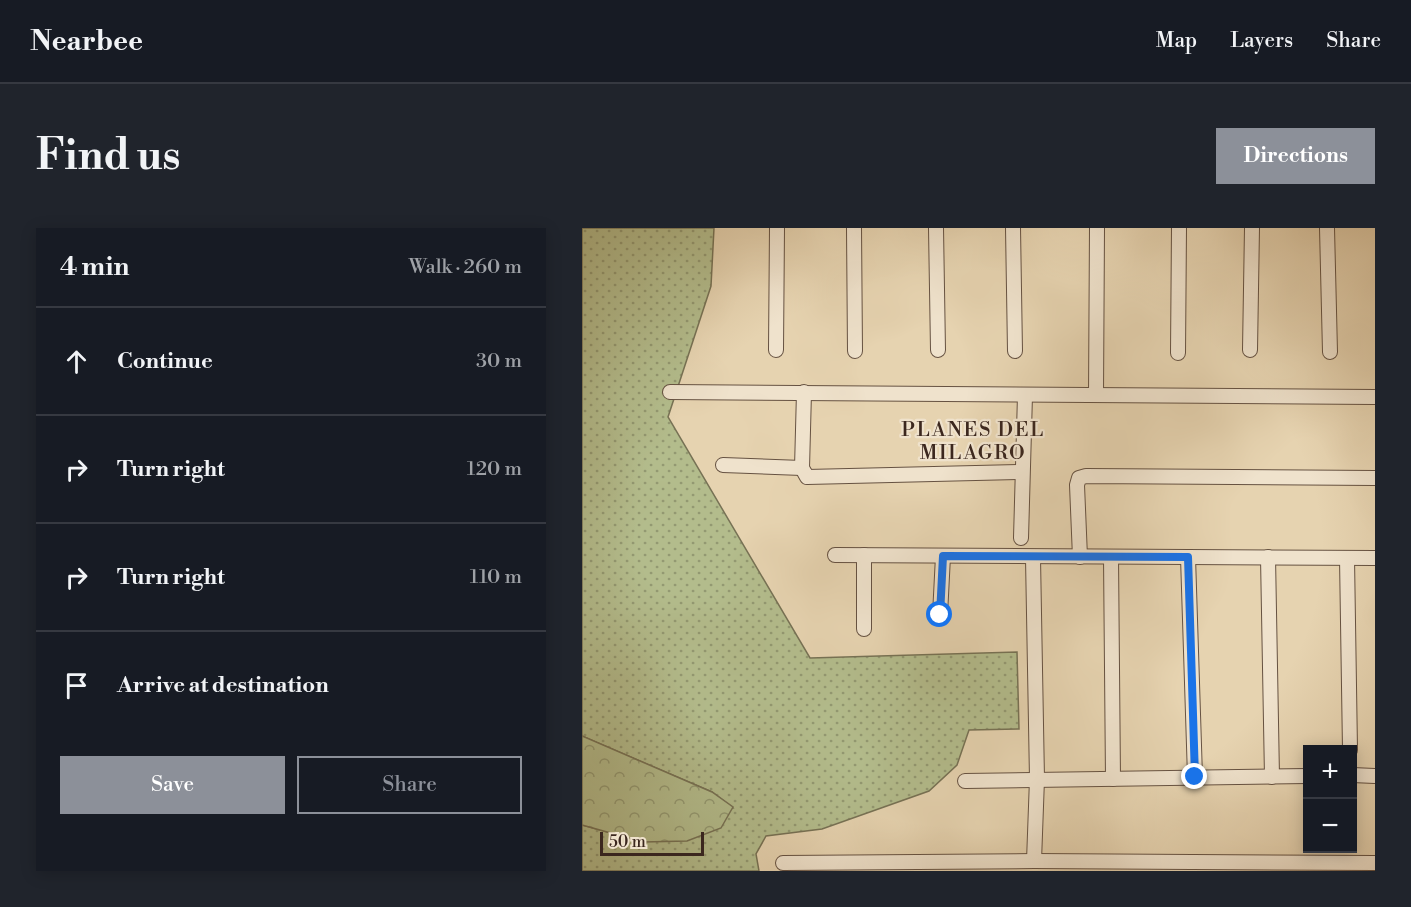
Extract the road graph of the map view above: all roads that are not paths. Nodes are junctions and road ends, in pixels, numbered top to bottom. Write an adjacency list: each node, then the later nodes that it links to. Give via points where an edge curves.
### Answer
1 (777, 228): 9 (street)
2 (854, 228): 11 (street)
3 (936, 228): 10 (street)
4 (1013, 228): 12 (street)
5 (1096, 228): 19 (street)
6 (1179, 228): 15 (street)
7 (1252, 228): 13 (street)
8 (1327, 228): 14 (street)
9 (776, 350)
10 (938, 350)
11 (855, 351)
12 (1015, 351)
13 (1250, 351)
14 (1330, 352)
15 (1178, 353)
16 (670, 392): 17 (street)
17 (804, 392): 18 (street); 22 (street)
18 (1025, 395): 19 (street); 23 (street)
19 (1096, 395): 20 (street)
20 (1375, 397)
21 (723, 465): 22 (street)
22 (802, 468): 23 (street, via 807,477)
23 (1022, 472): 25 (street)
24 (1375, 478): 29 (street, via 1086,476 1079,478 1077,485)
25 (1021, 538)
26 (835, 555): 27 (street)
27 (864, 555): 28 (street); 37 (street)
28 (943, 556): 33 (street); 36 (street)
29 (1080, 557): 30 (street); 33 (street)
30 (1111, 557): 31 (street); 44 (street)
31 (1188, 557): 32 (street); 42 (street)
32 (1268, 557): 34 (street); 43 (street)
33 (1033, 558): 45 (street)
34 (1347, 558): 35 (street); 38 (street)
35 (1375, 558)
36 (940, 615)
37 (864, 629)
38 (1350, 745)
39 (1357, 775): 41 (street)
40 (1303, 776): 43 (street)
41 (1375, 776)
42 (1195, 777): 43 (street); 44 (street)
43 (1272, 777)
44 (1113, 778): 45 (street)
45 (1037, 779): 46 (street); 47 (street)
46 (965, 781)
47 (1034, 861): 48 (street); 49 (street)
48 (1375, 862)
49 (783, 863)

